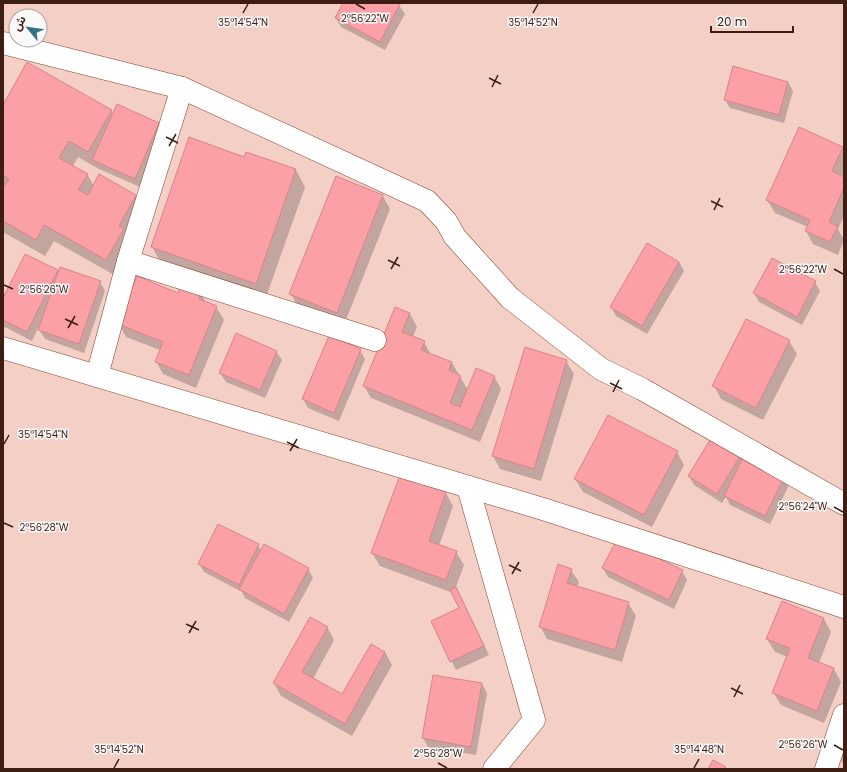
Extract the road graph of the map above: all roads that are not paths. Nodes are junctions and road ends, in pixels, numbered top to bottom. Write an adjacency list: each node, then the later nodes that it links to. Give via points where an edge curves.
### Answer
1 (3, 43): 2 (street)
2 (182, 88): 3 (street); 8 (street, via 427,201 446,221 455,238 510,298 601,369)
3 (128, 261): 4 (street); 6 (street)
4 (375, 340)
5 (3, 348): 6 (street)
6 (97, 376): 7 (street)
7 (468, 487): 9 (street); 11 (street, via 534,720)
8 (844, 504)
9 (844, 607)
10 (844, 715): 12 (street)
11 (494, 769)
12 (826, 769)

